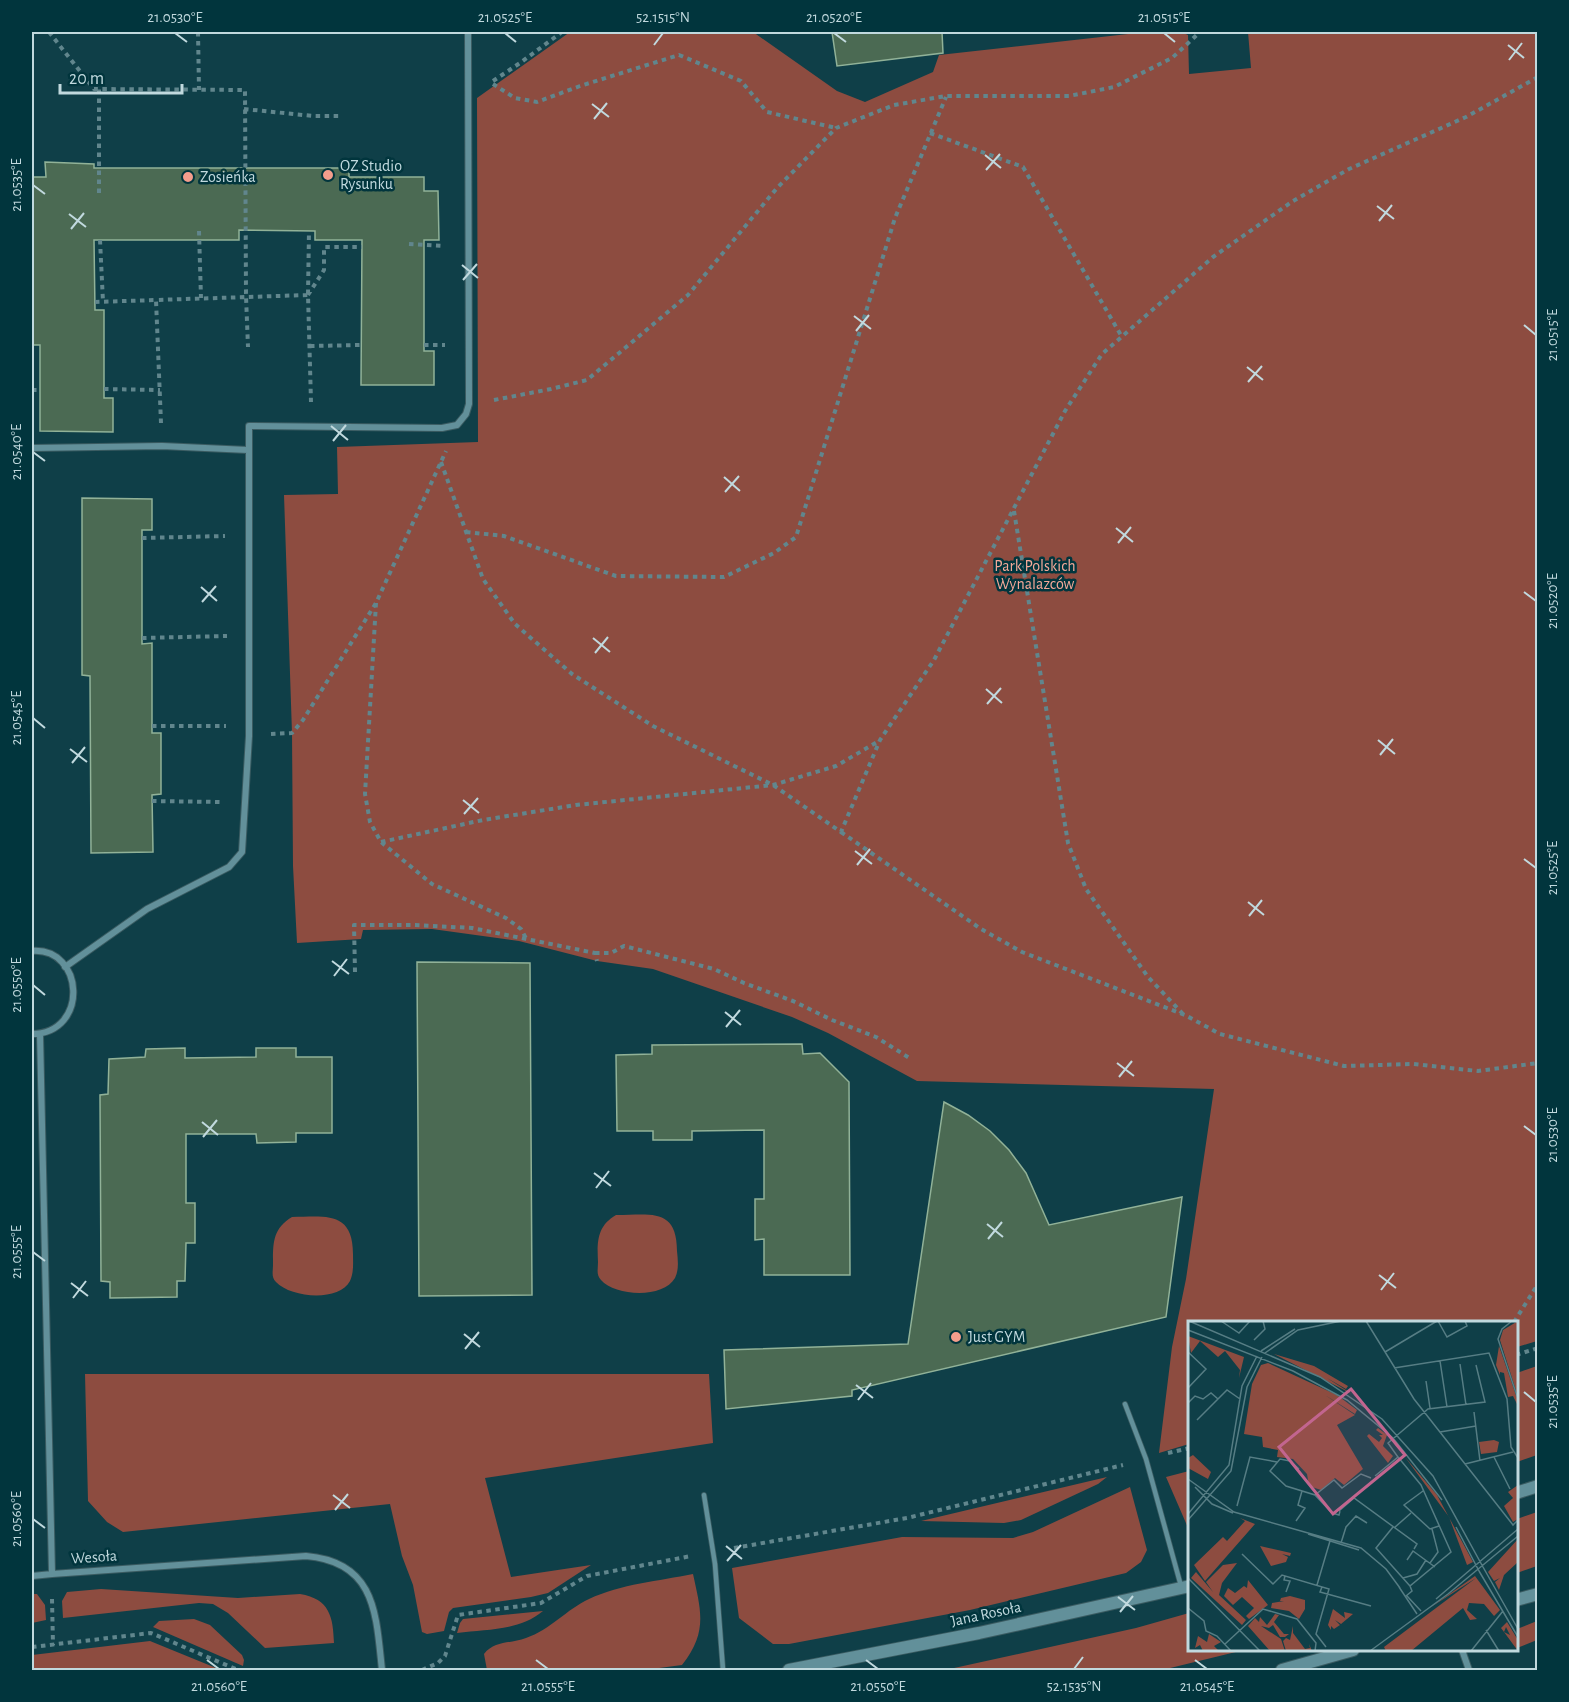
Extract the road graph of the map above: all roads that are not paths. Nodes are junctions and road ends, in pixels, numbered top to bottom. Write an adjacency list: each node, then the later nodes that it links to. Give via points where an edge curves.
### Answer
1 (468, 32): 3 (street, via 470,404 466,414 457,425 442,428 249,426)
2 (32, 448): 3 (street, via 162,446)
3 (248, 450): 5 (street, via 249,736 242,852 229,867 147,909)
4 (32, 951): 5 (street, via 52,956)
5 (65, 966): 7 (street, via 73,982 74,999 68,1015 56,1028)
6 (32, 1034): 7 (street)
7 (40, 1034): 12 (street, Wesoła)
8 (1125, 1404): 14 (lane)
9 (1538, 1486): 10 (main road)
10 (1518, 1492)
11 (704, 1495): 20 (lane, via 714,1552)
12 (52, 1574): 13 (street); 19 (street, Wesoła, via 306,1556 335,1561 359,1578 368,1591 374,1606)
13 (32, 1576)
14 (1186, 1587): 21 (main road, Jana Rosoła)
15 (1538, 1594): 16 (main road)
16 (1518, 1599)
17 (1350, 1651): 22 (main road)
18 (1462, 1651): 23 (street)
19 (382, 1671)
20 (723, 1671)
21 (789, 1671)
22 (1282, 1671)
23 (1469, 1671)

